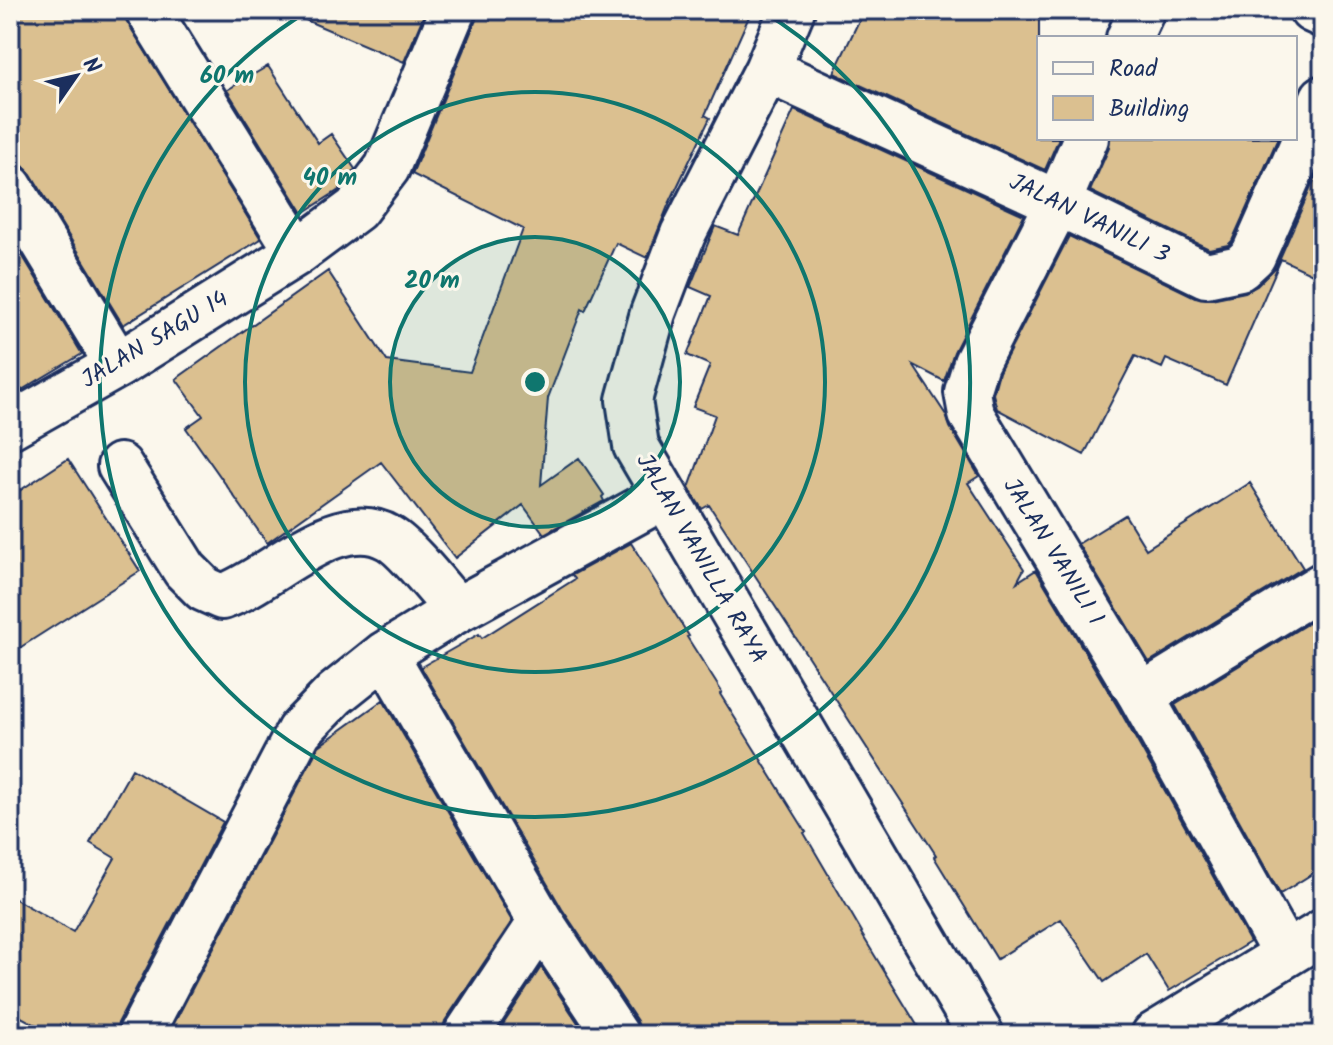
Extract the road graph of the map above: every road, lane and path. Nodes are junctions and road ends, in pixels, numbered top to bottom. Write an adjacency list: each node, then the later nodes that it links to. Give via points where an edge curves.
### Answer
1 (148, 10): 13 (street)
2 (453, 10): 13 (street, JALAN SAGU 14, via 387,168 356,209)
3 (792, 10): 8 (street, JALAN VANILLA RAYA)
4 (1142, 10): 7 (street)
5 (1312, 10): 6 (street)
6 (1323, 15)
7 (1130, 36)
8 (767, 70): 12 (street, JALAN VANILI 3); 17 (street, JALAN VANILLA RAYA, via 683,234 653,313 629,400 636,446)
9 (1323, 98): 12 (street, JALAN VANILI 3, via 1253,256 1230,272 1206,275)
10 (1085, 140): 12 (street, JALAN VANILI 1)
11 (10, 187): 14 (street)
12 (1058, 203): 21 (street, JALAN VANILI 1, via 976,363 967,392 971,414 987,444)
13 (298, 252): 14 (street, JALAN SAGU 14)
14 (118, 365): 15 (street, JALAN SAGU 14)
15 (10, 426)
16 (120, 466): 19 (street, via 185,570 204,589 222,597 326,538 350,530 390,538)
17 (663, 497): 19 (street); 28 (street, JALAN VANILLA RAYA)
18 (1323, 585): 21 (street)
19 (457, 610): 20 (street)
20 (385, 654): 22 (street); 25 (street, via 299,731)
21 (1141, 696): 24 (street, JALAN VANILI 1)
22 (541, 922): 26 (street); 27 (street)
23 (1323, 932): 24 (street)
24 (1285, 954): 29 (street)
25 (140, 1035)
26 (466, 1035)
27 (616, 1035)
28 (981, 1035)
29 (1154, 1035)

